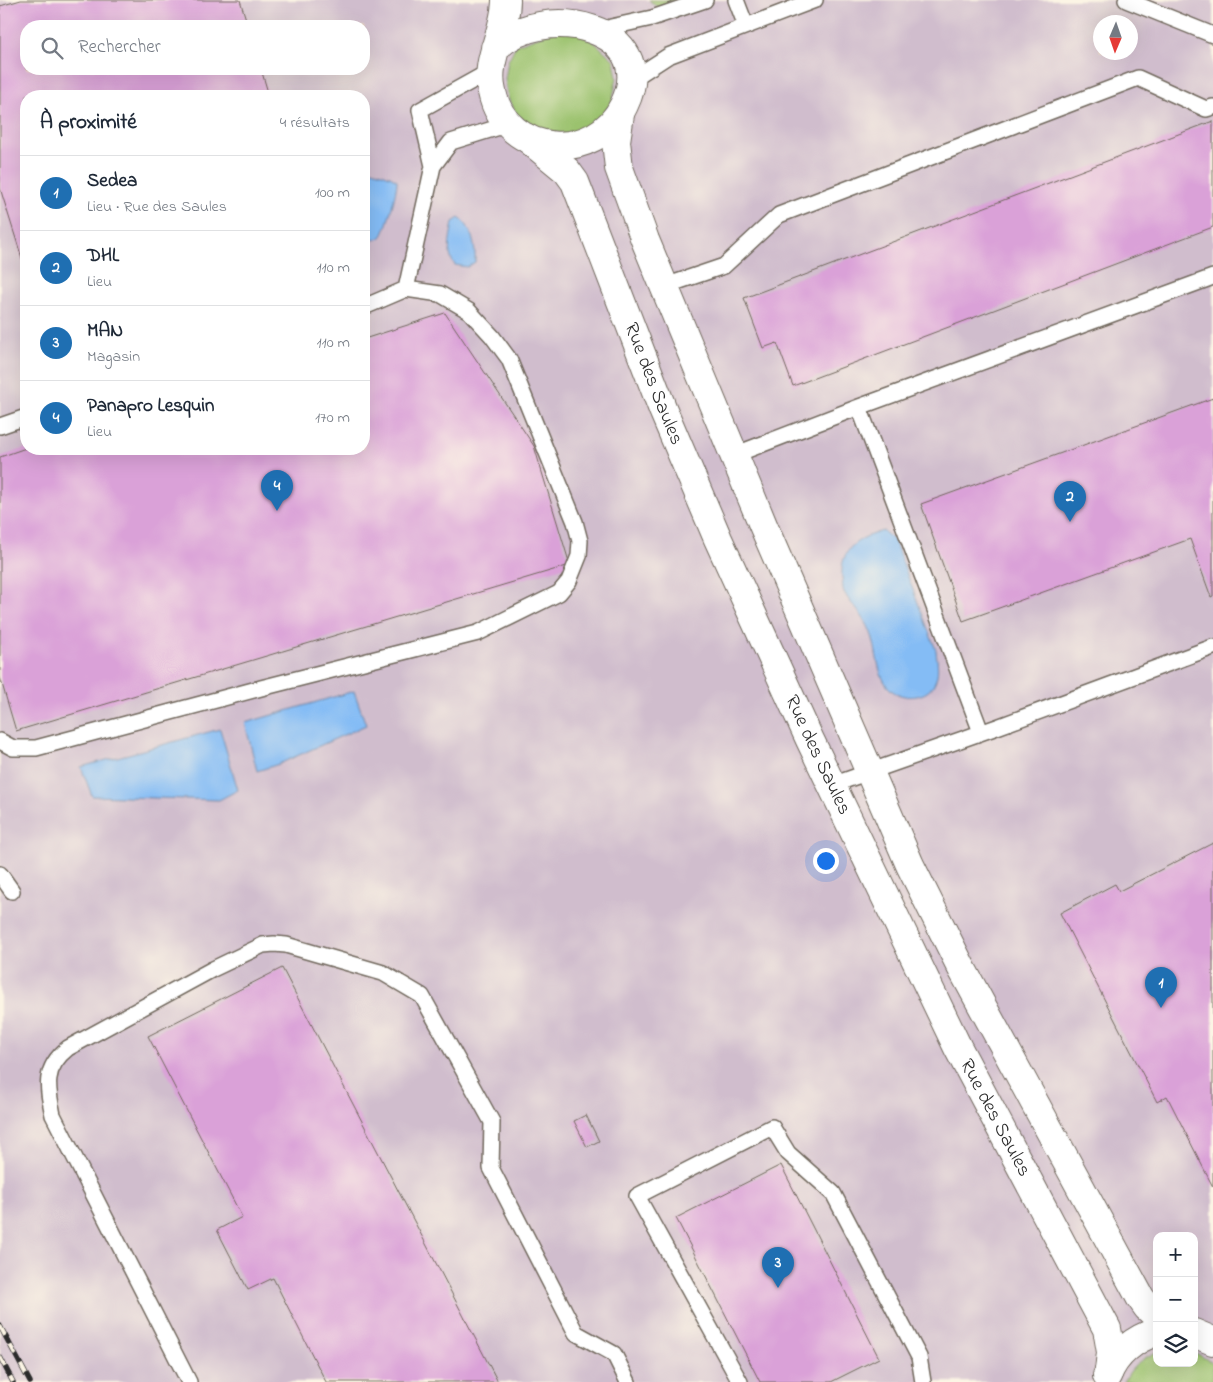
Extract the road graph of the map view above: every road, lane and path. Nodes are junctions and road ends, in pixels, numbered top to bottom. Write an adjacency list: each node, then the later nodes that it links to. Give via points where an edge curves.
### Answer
1 (506, 0): 10 (street, Rue des Saules, via 504,24)
2 (705, 0): 8 (lane, via 652,18)
3 (736, 0): 7 (lane)
4 (815, 0): 7 (lane)
5 (1126, 0): 9 (lane)
6 (577, 4): 8 (street, Rue des Saules); 10 (street, Rue des Saules, via 536,9 526,14 508,29)
7 (746, 26): 11 (lane, via 668,56)
8 (611, 27): 11 (street, Rue des Saules, via 624,46)
9 (1213, 35)
10 (492, 60): 14 (street, Rue des Saules, via 492,94 496,105); 15 (lane, via 420,110)
11 (631, 80): 13 (street, Rue des Saules)
12 (1213, 107): 17 (lane, via 1206,110 1138,78 779,215 724,266)
13 (620, 114): 14 (street, Rue des Saules, via 600,134 573,145 550,146); 17 (street, Rue des Saules, via 616,141 619,168)
14 (518, 131): 15 (lane, via 451,142); 28 (street, Rue des Saules, via 553,158 575,182 660,401 718,539)
15 (433, 166): 18 (lane)
16 (1213, 277): 20 (lane)
17 (665, 286): 23 (street, Rue des Saules)
18 (406, 289): 19 (lane); 26 (lane, via 440,294 469,311 508,360 580,541 579,556 569,581 559,593 478,633 36,748 13,748)
19 (370, 304)
20 (859, 407): 23 (lane); 25 (lane)
21 (20, 419): 22 (lane)
22 (0, 426)
23 (734, 455): 27 (street, Rue des Saules)
24 (1213, 647): 25 (lane)
25 (981, 732): 27 (lane)
26 (0, 741)
27 (870, 771): 28 (lane); 31 (street, Rue des Saules, via 910,865 961,967 1140,1296)
28 (832, 785): 35 (street, Rue des Saules, via 958,1048 1106,1329 1111,1352)
29 (0, 874): 30 (lane)
30 (12, 891)
31 (1153, 1312)
32 (1153, 1334): 35 (street, Rue des Saules, via 1132,1343)
33 (1198, 1334): 34 (street)
34 (1213, 1340)
35 (1107, 1377)
36 (189, 1382): 37 (lane, via 53,1115 48,1095 50,1070 57,1056 68,1048 213,970 263,945 274,944 383,973 422,996 492,1122 491,1168 576,1333 614,1354)
37 (628, 1382)
38 (740, 1382): 39 (lane, via 638,1196 772,1127 788,1153 833,1193 919,1357)
39 (923, 1382)

